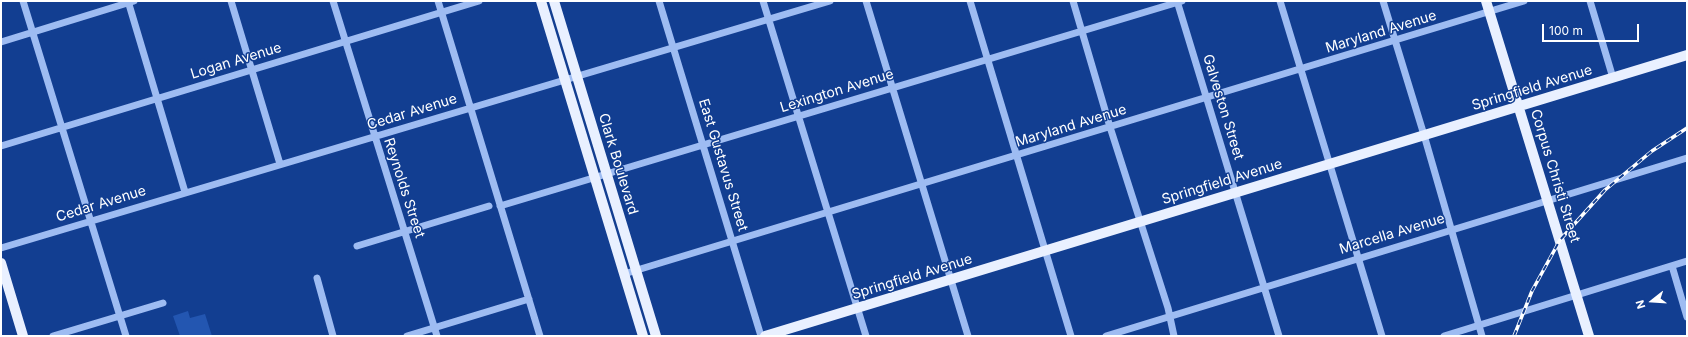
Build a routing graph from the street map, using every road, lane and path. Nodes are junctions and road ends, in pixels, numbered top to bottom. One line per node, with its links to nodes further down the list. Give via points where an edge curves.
1 (23, 1): 25 (street)
2 (231, 1): 33 (street)
3 (333, 1): 28 (street, Reynolds Street)
4 (438, 1): 21 (street)
5 (479, 1): 21 (street, Logan Avenue)
6 (541, 1): 36 (main road, Clark Boulevard)
7 (554, 1): 34 (main road, Clark Boulevard)
8 (659, 1): 29 (street, East Gustavus Street)
9 (763, 1): 23 (street)
10 (830, 1): 23 (street, Cedar Avenue)
11 (866, 1): 37 (street)
12 (970, 1): 31 (street)
13 (1073, 1): 24 (street)
14 (1280, 1): 32 (street)
15 (1383, 1): 26 (street)
16 (1486, 1): 22 (main road, Corpus Christi Street)
17 (1524, 1): 22 (street, Maryland Avenue)
18 (1590, 1): 35 (street)
19 (130, 2): 25 (street); 38 (street)
20 (1178, 2): 24 (street, Lexington Avenue); 39 (street, Galveston Street)
21 (442, 12): 28 (street, Logan Avenue); 41 (street)
22 (1490, 12): 26 (street, Maryland Avenue); 40 (main road, Corpus Christi Street)
23 (769, 19): 29 (street, Cedar Avenue); 42 (street)
24 (1082, 31): 31 (street, Lexington Avenue); 44 (street)
25 (33, 32): 27 (street); 43 (street)
26 (1395, 41): 32 (street, Maryland Avenue); 45 (street)
27 (1, 42)
28 (345, 42): 33 (street, Logan Avenue); 46 (street, Reynolds Street)
29 (674, 47): 34 (street, Cedar Avenue); 47 (street, East Gustavus Street)
30 (1687, 55): 35 (main road, Springfield Avenue)
31 (988, 60): 37 (street, Lexington Avenue); 49 (street)
32 (1301, 69): 39 (street, Maryland Avenue); 52 (street)
33 (252, 70): 38 (street, Logan Avenue); 51 (street)
34 (577, 76): 36 (street, Cedar Avenue); 53 (main road, Clark Boulevard)
35 (1613, 78): 40 (main road, Springfield Avenue)
36 (565, 80): 41 (street, Cedar Avenue); 54 (main road, Clark Boulevard)
37 (892, 88): 42 (street, Lexington Avenue); 55 (street)
38 (157, 98): 43 (street, Logan Avenue); 56 (street)
39 (1206, 98): 44 (street, Maryland Avenue); 57 (street, Galveston Street)
40 (1518, 107): 45 (main road, Springfield Avenue); 58 (main road, Corpus Christi Street)
41 (471, 108): 46 (street, Cedar Avenue); 60 (street)
42 (799, 116): 47 (street, Lexington Avenue); 61 (street)
43 (62, 127): 48 (street, Logan Avenue); 62 (street)
44 (1110, 128): 49 (street, Maryland Avenue); 63 (street)
45 (1424, 135): 52 (main road, Springfield Avenue); 64 (street)
46 (374, 137): 51 (street, Cedar Avenue); 65 (street, Reynolds Street)
47 (704, 144): 53 (street, Lexington Avenue); 66 (street, East Gustavus Street)
48 (1, 146)
49 (1016, 156): 55 (street, Maryland Avenue); 69 (street)
50 (1687, 158): 58 (street, Marcella Avenue)
51 (280, 164): 56 (street, Cedar Avenue)
52 (1330, 164): 57 (main road, Springfield Avenue); 70 (street)
53 (606, 174): 54 (street, Lexington Avenue); 74 (main road, Clark Boulevard)
54 (595, 177): 60 (street, Lexington Avenue); 75 (main road, Clark Boulevard)
55 (922, 184): 61 (street, Maryland Avenue); 77 (street)
56 (185, 192): 62 (street, Cedar Avenue)
57 (1235, 193): 63 (main road, Springfield Avenue); 78 (street, Galveston Street)
58 (1547, 200): 64 (street, Marcella Avenue); 79 (main road, Corpus Christi Street)
59 (489, 206): 65 (street)
60 (500, 206): 80 (street)
61 (828, 212): 66 (street, Maryland Avenue); 82 (street)
62 (91, 221): 68 (street, Cedar Avenue); 83 (street)
63 (1141, 222): 69 (main road, Springfield Avenue); 84 (street)
64 (1452, 230): 70 (street, Marcella Avenue); 86 (street)
65 (404, 231): 67 (street); 87 (street, Reynolds Street)
66 (733, 241): 74 (street, Maryland Avenue); 97 (street, East Gustavus Street)
67 (357, 246)
68 (1, 248)
69 (1045, 251): 77 (main road, Springfield Avenue); 101 (street)
70 (1359, 258): 78 (street, Marcella Avenue); 105 (street)
71 (1687, 261): 73 (street)
72 (1, 263): 88 (main road)
73 (1672, 266): 79 (street); 85 (street)
74 (636, 271): 75 (street, Maryland Avenue); 96 (main road, Clark Boulevard)
75 (624, 274): 95 (main road, Clark Boulevard)
76 (317, 278): 91 (street)
77 (951, 279): 82 (main road, Springfield Avenue); 100 (street)
78 (1265, 287): 84 (street, Marcella Avenue); 104 (street, Galveston Street)
79 (1577, 296): 86 (street); 108 (main road, Corpus Christi Street)
80 (529, 299): 87 (street); 94 (street)
81 (163, 303): 83 (street)
82 (857, 308): 98 (main road, Springfield Avenue); 99 (street)
83 (120, 316): 89 (street); 90 (street)
84 (1169, 317): 102 (street, Marcella Avenue); 103 (street)
85 (1687, 317)
86 (1478, 325): 106 (street); 107 (street)
87 (434, 328): 92 (street); 93 (street, Reynolds Street)
88 (23, 336)
89 (53, 336)
90 (126, 336)
91 (333, 336)
92 (407, 336)
93 (437, 336)
94 (540, 336)
95 (643, 336)
96 (656, 336)
97 (761, 336)
98 (765, 336)
99 (866, 336)
100 (968, 336)
101 (1071, 336)
102 (1106, 336)
103 (1174, 336)
104 (1279, 336)
105 (1382, 336)
106 (1444, 336)
107 (1482, 336)
108 (1590, 336)

